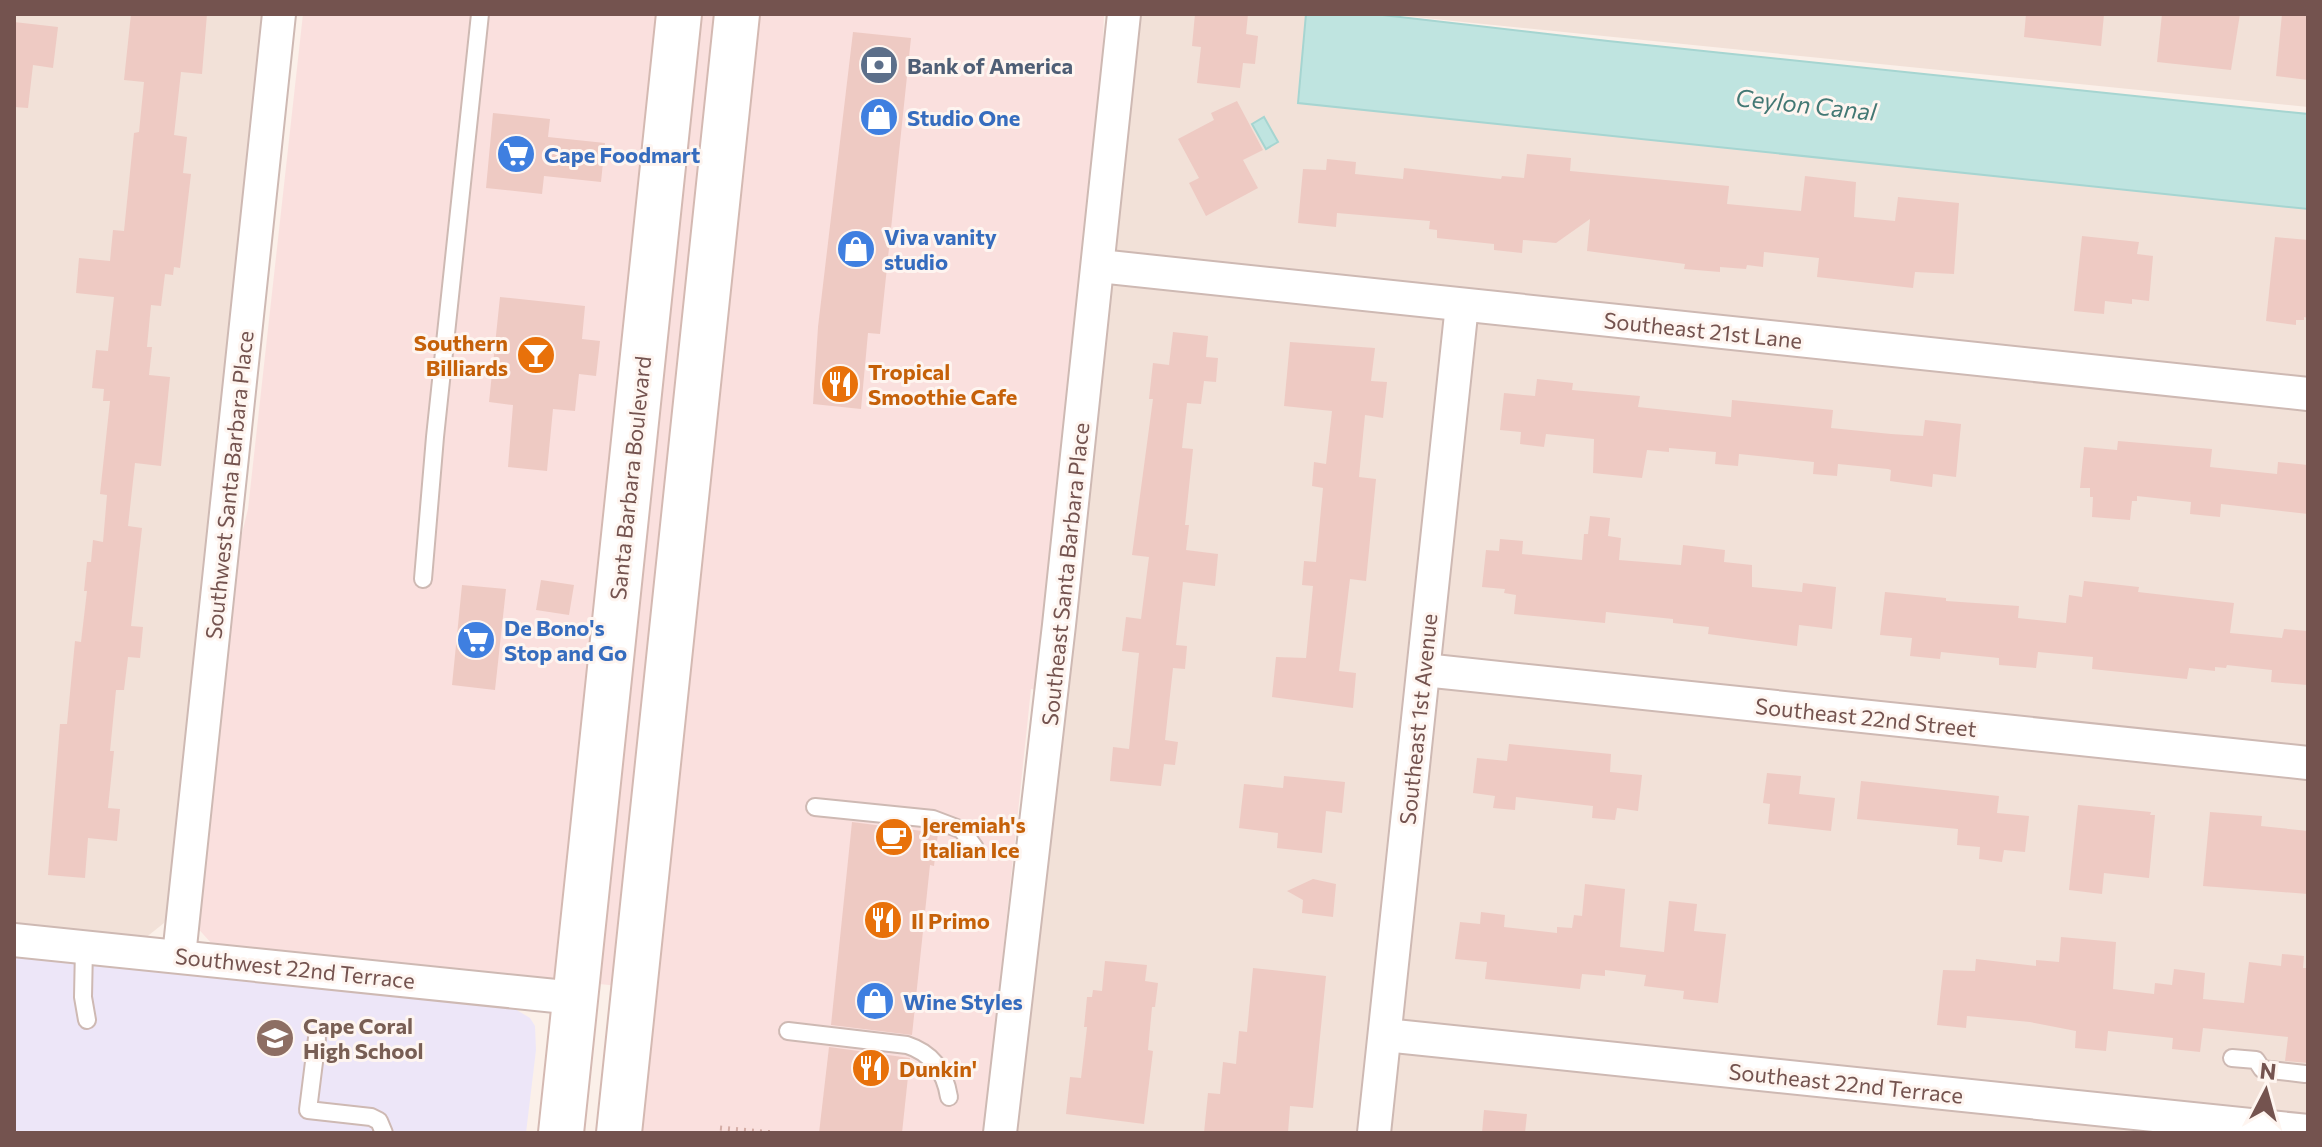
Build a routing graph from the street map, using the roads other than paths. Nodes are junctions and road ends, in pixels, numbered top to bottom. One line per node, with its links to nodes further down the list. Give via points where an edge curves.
1 (279, 14): 16 (street, Southwest Santa Barbara Place)
2 (480, 14): 9 (lane)
3 (679, 14): 17 (main road, Santa Barbara Boulevard)
4 (737, 14): 28 (main road)
5 (1124, 14): 6 (street, Southeast Santa Barbara Place)
6 (1099, 266): 7 (street, Southeast 21st Lane); 29 (street, Southeast Santa Barbara Place)
7 (1462, 305): 8 (street, Southeast 21st Lane); 10 (street, Southeast 1st Avenue)
8 (2308, 394)
9 (423, 579)
10 (1424, 670): 11 (street, Southeast 22nd Street); 20 (street, Southeast 1st Avenue)
11 (2308, 763)
12 (815, 807): 13 (lane, via 933,819 962,830)
13 (975, 848)
14 (14, 940): 15 (street, Southwest 22nd Terrace)
15 (84, 947): 16 (street, Southwest 22nd Terrace); 18 (lane)
16 (179, 956): 17 (street, Southwest 22nd Terrace)
17 (575, 998): 27 (main road, Santa Barbara Boulevard)
18 (87, 1020)
19 (788, 1031): 24 (lane, via 918,1049 942,1072)
20 (1385, 1035): 25 (street, Southeast 22nd Terrace); 30 (street, Southeast 1st Avenue)
21 (317, 1038): 26 (lane, via 308,1110 371,1117)
22 (2232, 1058): 23 (lane, via 2256,1060 2262,1069)
23 (2305, 1074)
24 (949, 1097)
25 (2308, 1131)
26 (384, 1133)
27 (561, 1133)
28 (619, 1133)
29 (1000, 1133)
30 (1374, 1133)

